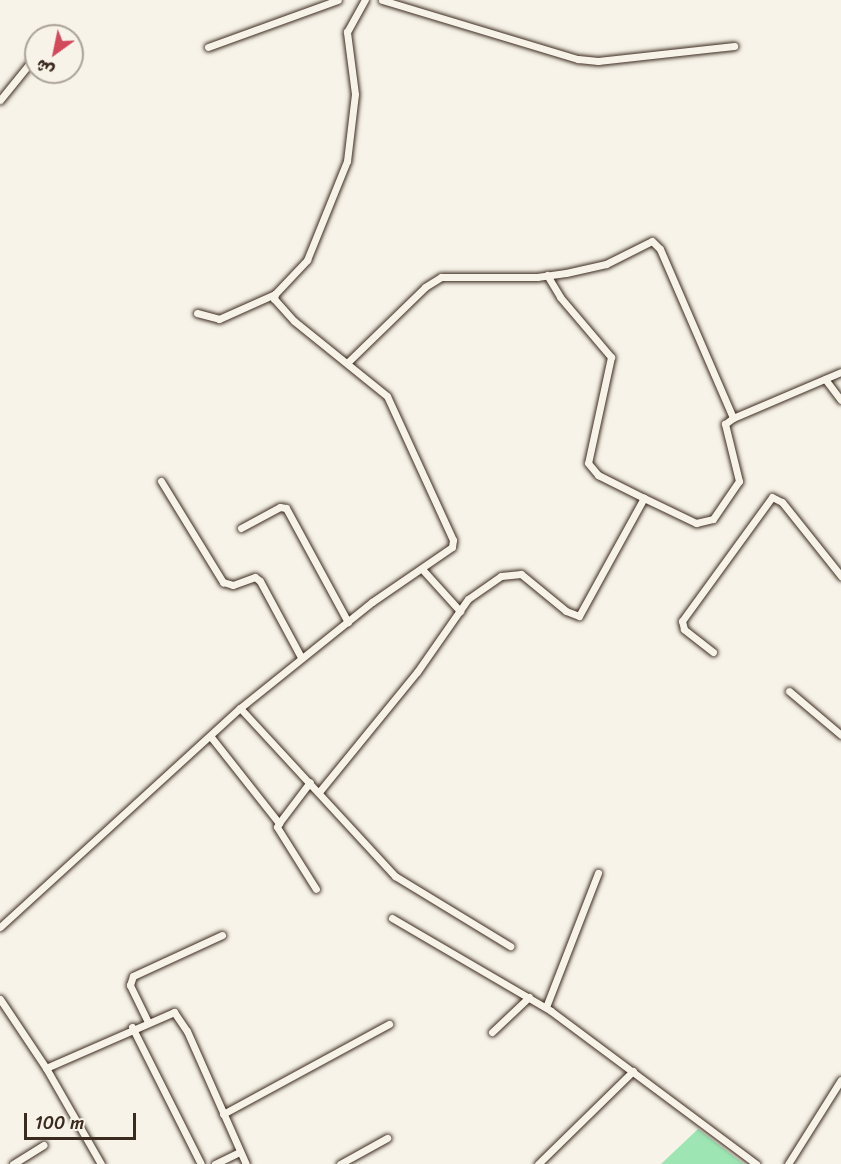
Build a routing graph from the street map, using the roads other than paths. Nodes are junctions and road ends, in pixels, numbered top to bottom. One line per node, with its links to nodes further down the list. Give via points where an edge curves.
1 (338, 0): 5 (street)
2 (365, 0): 9 (street, via 347,32 355,94 347,161 307,260)
3 (382, 0): 4 (street, via 578,59 598,61)
4 (734, 46)
5 (208, 47)
6 (24, 70): 7 (street)
7 (0, 100)
8 (547, 275): 11 (street, via 441,277 411,299); 15 (street, via 606,264 645,242 656,243); 17 (street, via 560,297 611,357 588,464 598,475)
9 (275, 294): 10 (street, via 219,319); 11 (street, via 278,304 294,321)
10 (198, 314)
11 (348, 362): 19 (street, via 387,396 453,540 448,553)
12 (841, 372): 13 (street)
13 (825, 379): 14 (street); 15 (street)
14 (841, 400)
15 (733, 418): 17 (street, via 725,424 739,481 713,519 696,523)
16 (161, 481): 24 (street, via 223,582 233,585 255,577 260,581)
17 (644, 498): 21 (street, via 579,616 512,572 468,599)
18 (241, 528): 22 (street, via 280,507 286,508)
19 (422, 569): 21 (street); 22 (street)
20 (841, 576): 23 (street, via 782,502 772,497 682,621 684,629)
21 (460, 611): 30 (street, via 417,672)
22 (348, 622): 24 (street)
23 (713, 652)
24 (301, 657): 26 (street)
25 (789, 691): 27 (street)
26 (240, 708): 28 (street); 29 (street)
27 (841, 735)
28 (211, 737): 31 (street); 35 (street)
29 (310, 782): 30 (street); 31 (street)
30 (319, 792): 37 (street, via 395,876)
31 (279, 823): 33 (street, via 277,827)
32 (598, 873): 40 (street)
33 (316, 889)
34 (392, 918): 38 (street)
35 (0, 927)
36 (222, 935): 41 (street, via 133,976 129,985)
37 (510, 946)
38 (529, 997): 40 (street); 44 (street)
39 (0, 999): 45 (street)
40 (546, 1007): 46 (street)
41 (147, 1020): 43 (street); 48 (street, via 168,1011 179,1015)
42 (389, 1024): 48 (street)
43 (132, 1028): 45 (street); 54 (street)
44 (492, 1032)
45 (46, 1068): 53 (street)
46 (633, 1071): 58 (street); 59 (street)
47 (841, 1080): 60 (street)
48 (223, 1114): 51 (street)
49 (387, 1138): 57 (street)
50 (43, 1145): 52 (street)
51 (240, 1152): 55 (street); 56 (street)
52 (13, 1164)
53 (101, 1164)
54 (201, 1164)
55 (215, 1164)
56 (246, 1164)
57 (340, 1164)
58 (538, 1164)
59 (756, 1164)
60 (788, 1164)

